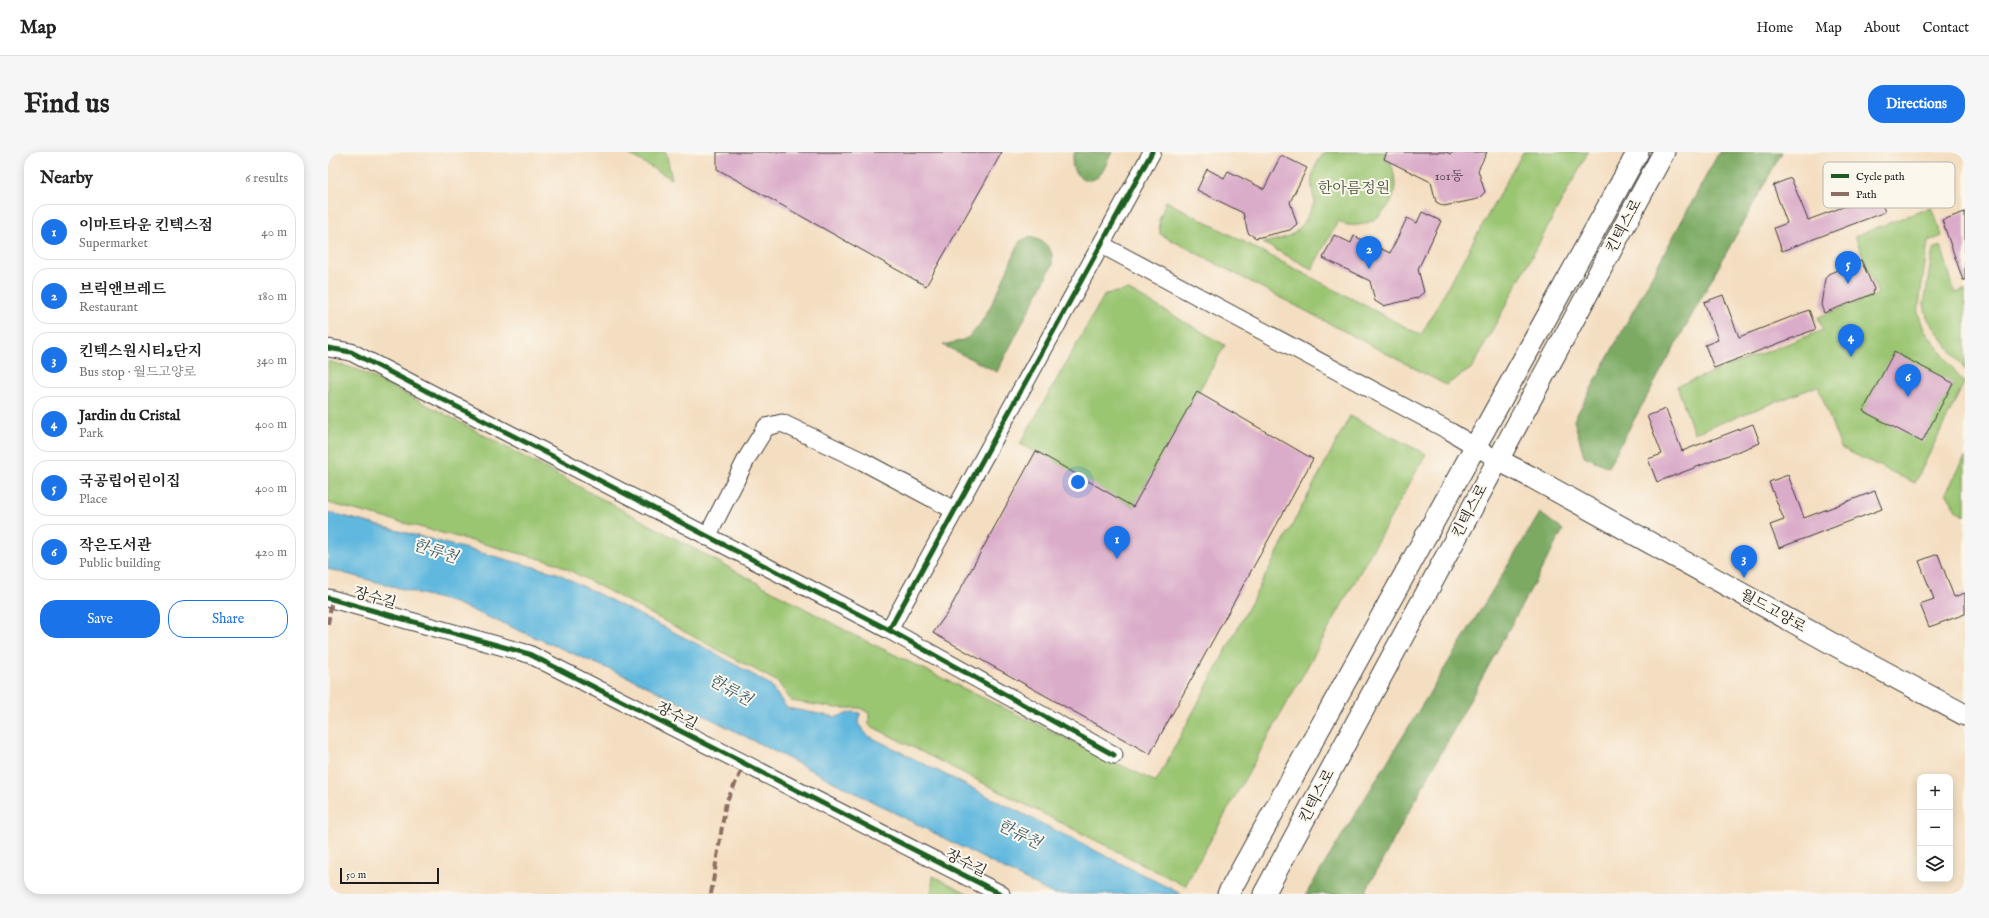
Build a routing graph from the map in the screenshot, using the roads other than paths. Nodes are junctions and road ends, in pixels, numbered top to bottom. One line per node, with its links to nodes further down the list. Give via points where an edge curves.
1 (1152, 152): 4 (street)
2 (1638, 152): 6 (main road, 킨텍스로)
3 (1664, 152): 7 (main road, 킨텍스로)
4 (1102, 245): 6 (street); 8 (street)
5 (328, 348): 9 (street, via 351,352)
6 (1475, 446): 7 (street); 15 (main road, 킨텍스로)
7 (1498, 460): 12 (main road, 월드고양로); 16 (main road, 킨텍스로)
8 (954, 510): 9 (street, via 862,461 782,423 766,427 747,458); 11 (street)
9 (707, 537): 11 (street)
10 (328, 598): 14 (street, 장수길, via 529,654)
11 (889, 630): 13 (street)
12 (1965, 715)
13 (1114, 755)
14 (1001, 894)
15 (1228, 894)
16 (1264, 894)

